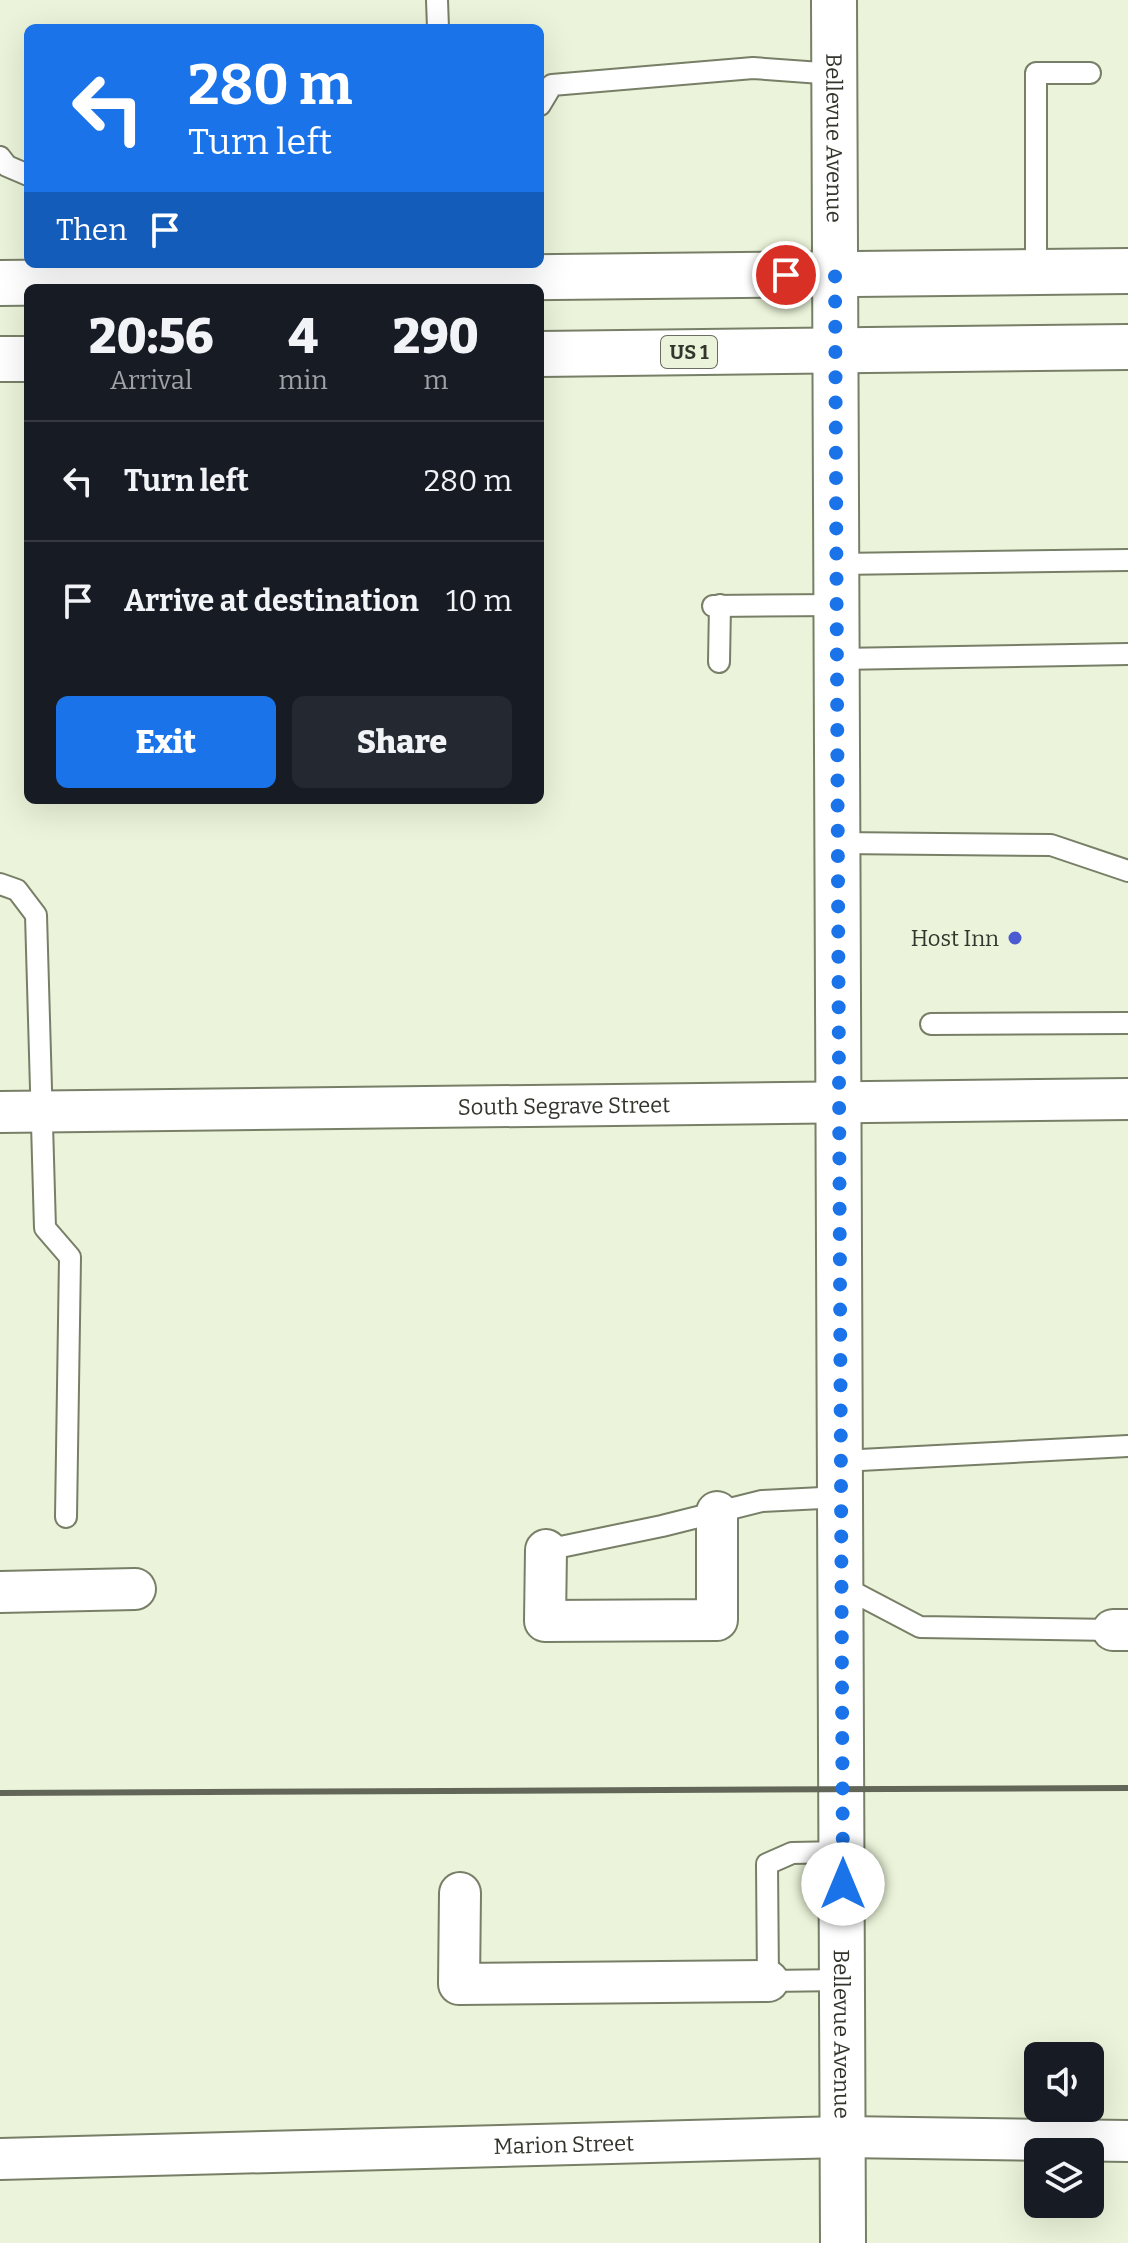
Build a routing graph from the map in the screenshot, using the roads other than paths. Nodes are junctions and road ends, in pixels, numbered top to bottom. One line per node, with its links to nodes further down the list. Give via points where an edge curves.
1 (437, 0): 3 (lane)
2 (834, 0): 5 (street, Bellevue Avenue)
3 (438, 24)
4 (1090, 73): 12 (lane, via 1036,73)
5 (835, 74): 6 (lane, via 753,68 552,85); 14 (street, Bellevue Avenue)
6 (544, 98)
7 (0, 157): 8 (lane)
8 (24, 173)
9 (452, 271): 10 (street); 13 (street)
10 (538, 271): 14 (street)
11 (1128, 271): 12 (street)
12 (1036, 272): 14 (street)
13 (58, 273): 15 (street)
14 (835, 275): 17 (street, Bellevue Avenue)
15 (0, 283)
16 (1128, 347): 17 (street, US 1)
17 (838, 351): 18 (street, US 1); 22 (street, Bellevue Avenue)
18 (544, 354)
19 (0, 359): 20 (street)
20 (24, 359)
21 (1128, 560): 22 (lane)
22 (838, 585): 24 (street, Bellevue Avenue); 25 (lane, via 717,605)
23 (1128, 654): 24 (lane)
24 (838, 659): 26 (street, Bellevue Avenue)
25 (719, 662)
26 (838, 843): 27 (lane, via 1051,845); 32 (street, Bellevue Avenue)
27 (1128, 871)
28 (0, 884): 33 (lane, via 17,890 36,915)
29 (1128, 1023): 30 (lane)
30 (931, 1024)
31 (1128, 1099): 32 (street, South Segrave Street)
32 (838, 1102): 33 (street, South Segrave Street); 36 (street, Bellevue Avenue)
33 (44, 1111): 34 (street, South Segrave Street); 38 (lane, via 45,1228 70,1257)
34 (0, 1112)
35 (1128, 1446): 36 (lane)
36 (841, 1479): 37 (lane); 40 (street, Bellevue Avenue)
37 (717, 1512): 39 (lane); 39 (street, via 717,1620 545,1621)
38 (66, 1517)
39 (546, 1550)
40 (842, 1586): 43 (lane, via 920,1627); 44 (street, Bellevue Avenue)
41 (135, 1589): 42 (street)
42 (0, 1592)
43 (1120, 1630)
44 (843, 1852): 46 (street, Bellevue Avenue); 47 (lane, via 792,1853 767,1864)
45 (460, 1893): 47 (street, via 459,1984)
46 (843, 1980): 47 (lane); 48 (street, Bellevue Avenue)
47 (768, 1981)
48 (843, 2137): 49 (street, Marion Street); 50 (street, Marion Street); 51 (street, Bellevue Avenue)
49 (1128, 2141)
50 (0, 2159)
51 (843, 2243)

